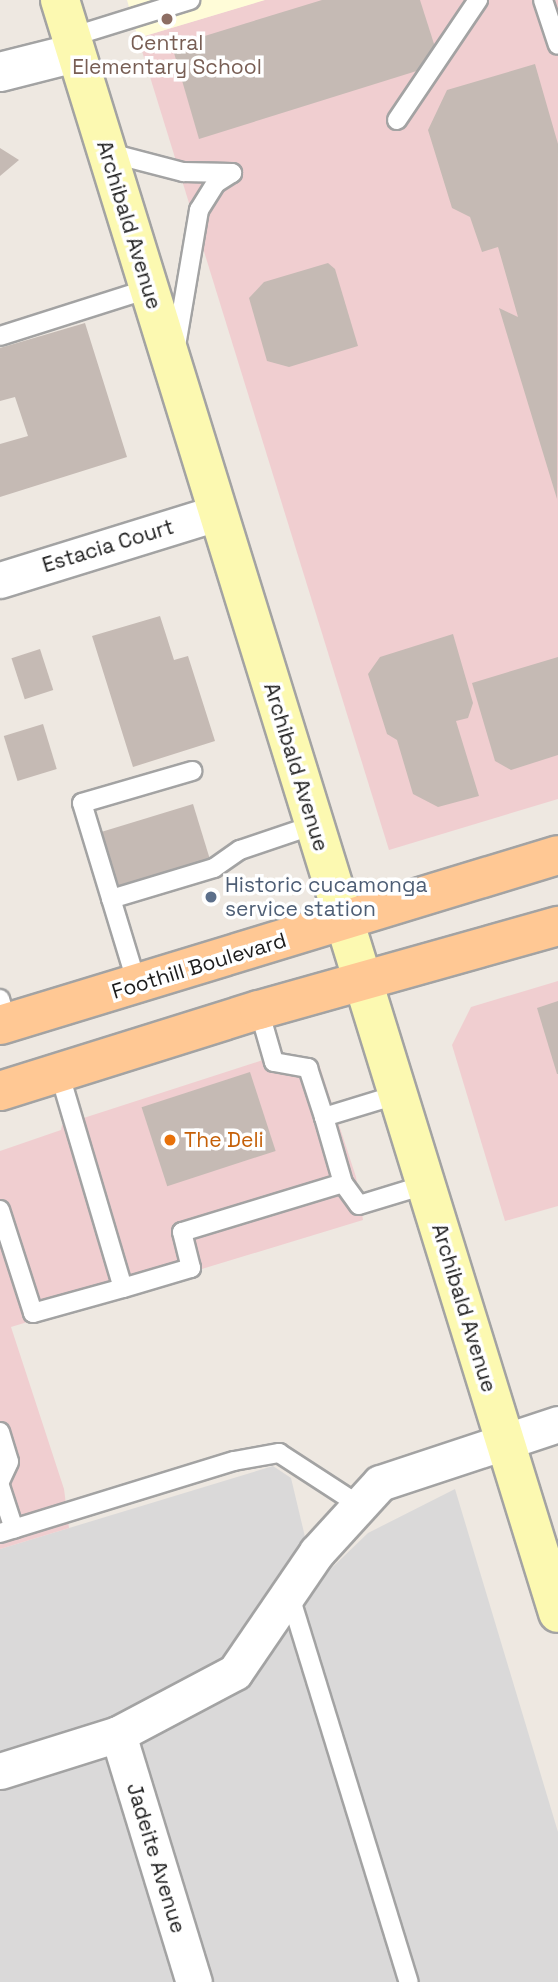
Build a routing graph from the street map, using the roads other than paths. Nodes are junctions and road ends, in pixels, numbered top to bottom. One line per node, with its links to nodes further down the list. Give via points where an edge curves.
1 (60, 0): 5 (main road, Archibald Avenue)
2 (187, 0): 5 (lane)
3 (478, 0): 8 (lane)
4 (543, 0): 6 (lane)
5 (73, 45): 7 (street); 9 (main road, Archibald Avenue)
6 (558, 45)
7 (0, 72)
8 (397, 120)
9 (106, 152): 10 (main road, Archibald Avenue); 12 (lane, via 183,172 232,173 216,183 199,210)
10 (149, 289): 11 (lane); 12 (main road, Archibald Avenue)
11 (0, 335)
12 (172, 367): 13 (main road, Archibald Avenue)
13 (216, 513): 14 (street, Estacia Court); 16 (main road, Archibald Avenue)
14 (0, 580)
15 (192, 771): 18 (lane, via 82,803)
16 (314, 825): 18 (lane, via 240,850 214,868); 19 (main road, Archibald Avenue)
17 (558, 856): 19 (main road, Foothill Boulevard)
18 (111, 899): 21 (lane)
19 (343, 923): 21 (main road, Foothill Boulevard); 22 (main road, Archibald Avenue)
20 (558, 926): 22 (main road)
21 (137, 984): 24 (main road, Foothill Boulevard)
22 (361, 984): 23 (main road); 27 (main road, Archibald Avenue)
23 (259, 1010): 25 (main road); 28 (lane, via 274,1062 308,1068)
24 (3, 1016)
25 (59, 1072): 26 (main road); 32 (lane)
26 (0, 1091)
27 (396, 1095): 28 (lane); 30 (main road, Archibald Avenue)
28 (324, 1117): 29 (lane)
29 (343, 1183): 30 (lane, via 359,1205); 32 (lane, via 182,1232 191,1268)
30 (425, 1185): 35 (main road, Archibald Avenue)
31 (0, 1210): 32 (lane, via 33,1312)
32 (123, 1288)
33 (558, 1424): 35 (street)
34 (0, 1432): 36 (lane, via 9,1462)
35 (505, 1441): 37 (street, via 380,1483); 40 (main road, Archibald Avenue)
36 (0, 1484): 38 (lane)
37 (359, 1505): 38 (lane, via 279,1453 234,1461); 39 (street, via 317,1552)
38 (7, 1531)
39 (289, 1593): 41 (street, via 235,1672); 44 (lane)
40 (558, 1614)
41 (118, 1734): 42 (street); 43 (street, Jadeite Avenue)
42 (0, 1771)
43 (194, 1982)
44 (409, 1982)

